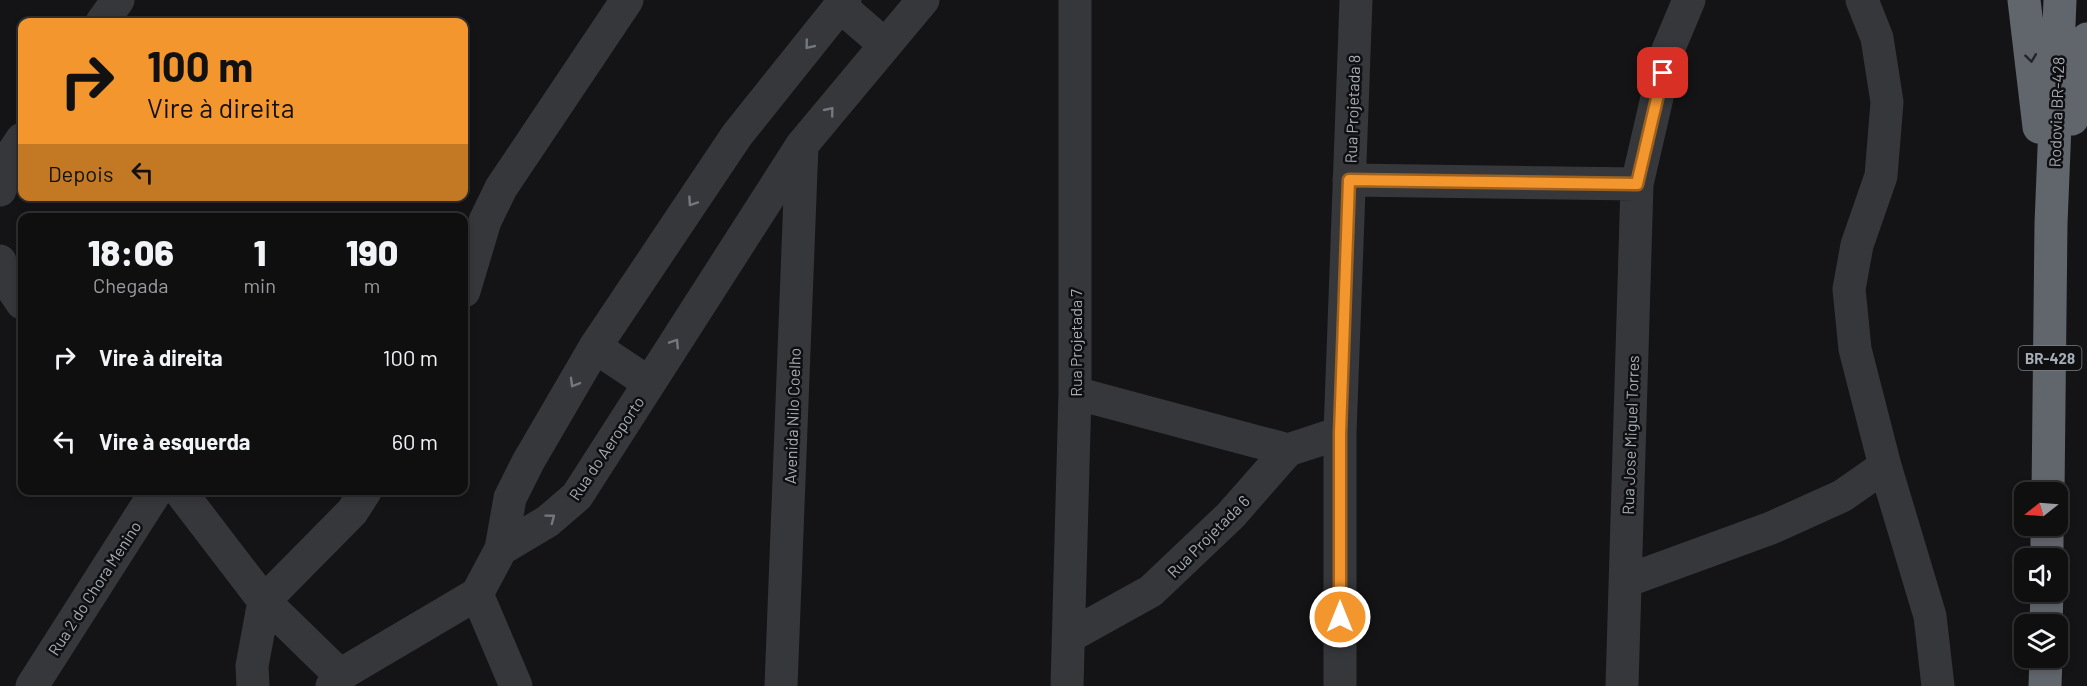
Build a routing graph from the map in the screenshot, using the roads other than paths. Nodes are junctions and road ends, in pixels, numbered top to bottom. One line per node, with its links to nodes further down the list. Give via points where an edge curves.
1 (118, 0): 11 (street)
2 (627, 0): 21 (street, via 501,188 485,220)
3 (923, 0): 13 (street, Rua do Aeroporto)
4 (1075, 0): 25 (street, Rua Projetada 7)
5 (1356, 0): 16 (street, Rua Projetada 8)
6 (1689, 0): 17 (street, Rua Jose Miguel Torres, via 1668,51)
7 (1863, 0): 28 (street, via 1877,38 1887,102 1881,176 1857,245 1849,289 1855,349)
8 (2024, 0): 19 (highway, one-way to 19)
9 (2060, 0): 19 (highway, Rodovia BR-428 / BR-428)
10 (843, 3): 13 (street); 23 (street, one-way to 23, via 737,135)
11 (105, 18)
12 (2087, 39): 19 (highway)
13 (884, 44): 15 (street, Rua do Aeroporto, one-way to 13)
14 (18, 145): 18 (street, via 9,158)
15 (802, 145): 24 (street, Rua do Aeroporto, one-way to 15); 43 (street, Avenida Nilo Coelho)
16 (1349, 180): 17 (street); 26 (street, Rua Projetada 8)
17 (1637, 184): 34 (street, Rua Jose Miguel Torres)
18 (0, 190)
19 (2051, 224): 29 (highway, BR-428)
20 (0, 261): 22 (street, via 3,274)
21 (468, 277)
22 (18, 297)
23 (595, 347): 24 (street); 33 (street, one-way to 33, via 510,498)
24 (649, 383): 33 (street, Rua do Aeroporto, one-way to 24, via 548,521 577,496)
25 (1075, 393): 27 (street); 37 (street, Rua Projetada 7)
26 (1340, 433): 27 (street); 45 (street, Rua Projetada 8)
27 (1288, 450): 37 (street, Rua Projetada 6, via 1231,516 1151,591)
28 (1885, 466): 34 (street, via 1842,496 1771,528); 47 (street, via 1930,616)
29 (2048, 482)
30 (154, 495): 41 (street, Rua 2 do Chora Menino)
31 (183, 495): 36 (street)
32 (363, 495): 36 (street, via 352,512)
33 (501, 549): 35 (street)
34 (1626, 581): 46 (street, Rua Jose Miguel Torres)
35 (477, 594): 39 (street); 40 (street)
36 (264, 600): 39 (street); 42 (street, via 252,666)
37 (1070, 636): 44 (street, Rua Projetada 7)
38 (2046, 668): 48 (highway)
39 (336, 680)
40 (525, 685)
41 (32, 686)
42 (253, 686)
43 (781, 686)
44 (1067, 686)
45 (1340, 686)
46 (1622, 686)
47 (1938, 686)
48 (2045, 686)

